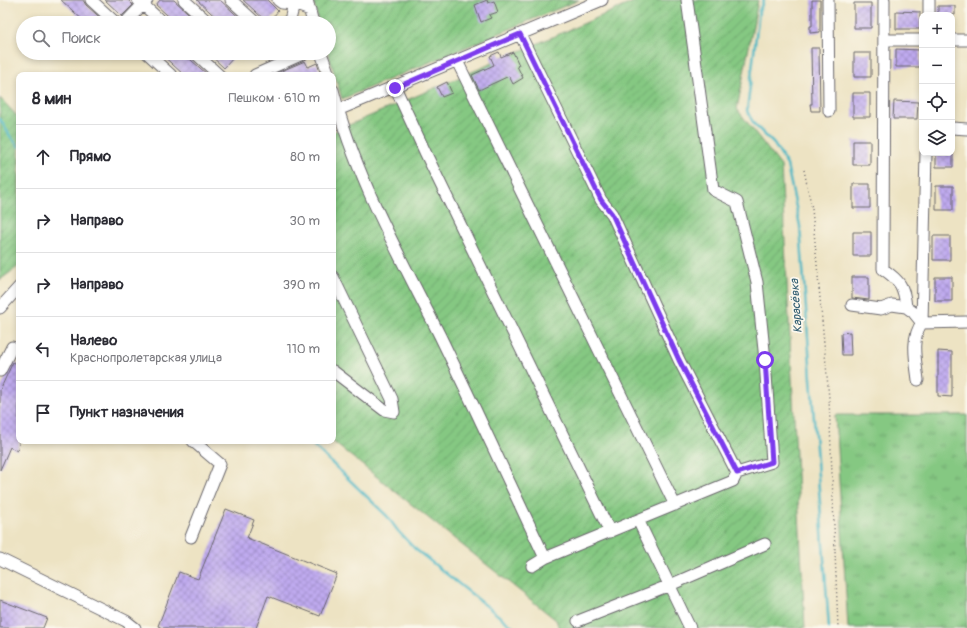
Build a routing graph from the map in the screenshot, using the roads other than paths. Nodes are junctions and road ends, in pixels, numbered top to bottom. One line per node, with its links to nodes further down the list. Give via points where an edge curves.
1 (92, 0): 14 (street)
2 (184, 0): 17 (street)
3 (231, 0): 18 (street)
4 (278, 0): 11 (street)
5 (602, 0): 21 (street)
6 (687, 0): 53 (street, via 713,190 737,202 757,282 772,462)
7 (828, 0): 37 (street)
8 (884, 0): 22 (street)
9 (929, 0): 13 (street)
10 (142, 1): 15 (street); 16 (street)
11 (294, 4): 12 (street); 19 (street)
12 (308, 5): 20 (street)
13 (929, 12)
14 (109, 16)
15 (130, 16)
16 (156, 16)
17 (201, 16)
18 (248, 16)
19 (291, 16)
20 (311, 16)
21 (520, 34): 30 (street); 53 (street, via 601,200 612,214 679,360)
22 (884, 40): 23 (street); 44 (street, via 883,269 897,279 905,293)
23 (919, 40)
24 (955, 40): 25 (street)
25 (967, 40)
26 (154, 60): 31 (street)
27 (203, 60): 32 (street)
28 (290, 60): 33 (street)
29 (324, 60): 34 (street)
30 (458, 61): 35 (street); 54 (street)
31 (167, 72)
32 (216, 72)
33 (262, 72)
34 (328, 72)
35 (395, 88): 36 (street); 56 (street)
36 (336, 111): 59 (street, via 390,238 454,365)
37 (829, 111)
38 (955, 128): 39 (street)
39 (967, 129)
40 (926, 156): 46 (street)
41 (336, 283): 50 (street, via 392,399 394,412 384,410)
42 (14, 299): 45 (street)
43 (852, 305): 44 (street, via 882,309 892,305)
44 (906, 307): 46 (street)
45 (0, 308)
46 (922, 322): 47 (street); 51 (street, via 916,329)
47 (967, 322)
48 (12, 347): 49 (street)
49 (0, 371)
50 (336, 373)
51 (918, 380)
52 (197, 444): 57 (street, via 220,464)
53 (737, 473): 54 (street, via 733,481)
54 (675, 505): 55 (street)
55 (638, 520): 56 (street); 62 (street)
56 (610, 532): 59 (street)
57 (191, 538)
58 (764, 544): 62 (street)
59 (545, 558): 61 (street)
60 (0, 559): 64 (street, via 126,621)
61 (532, 566)
62 (670, 585): 63 (street); 65 (street)
63 (578, 621)
64 (135, 628)
65 (690, 628)

